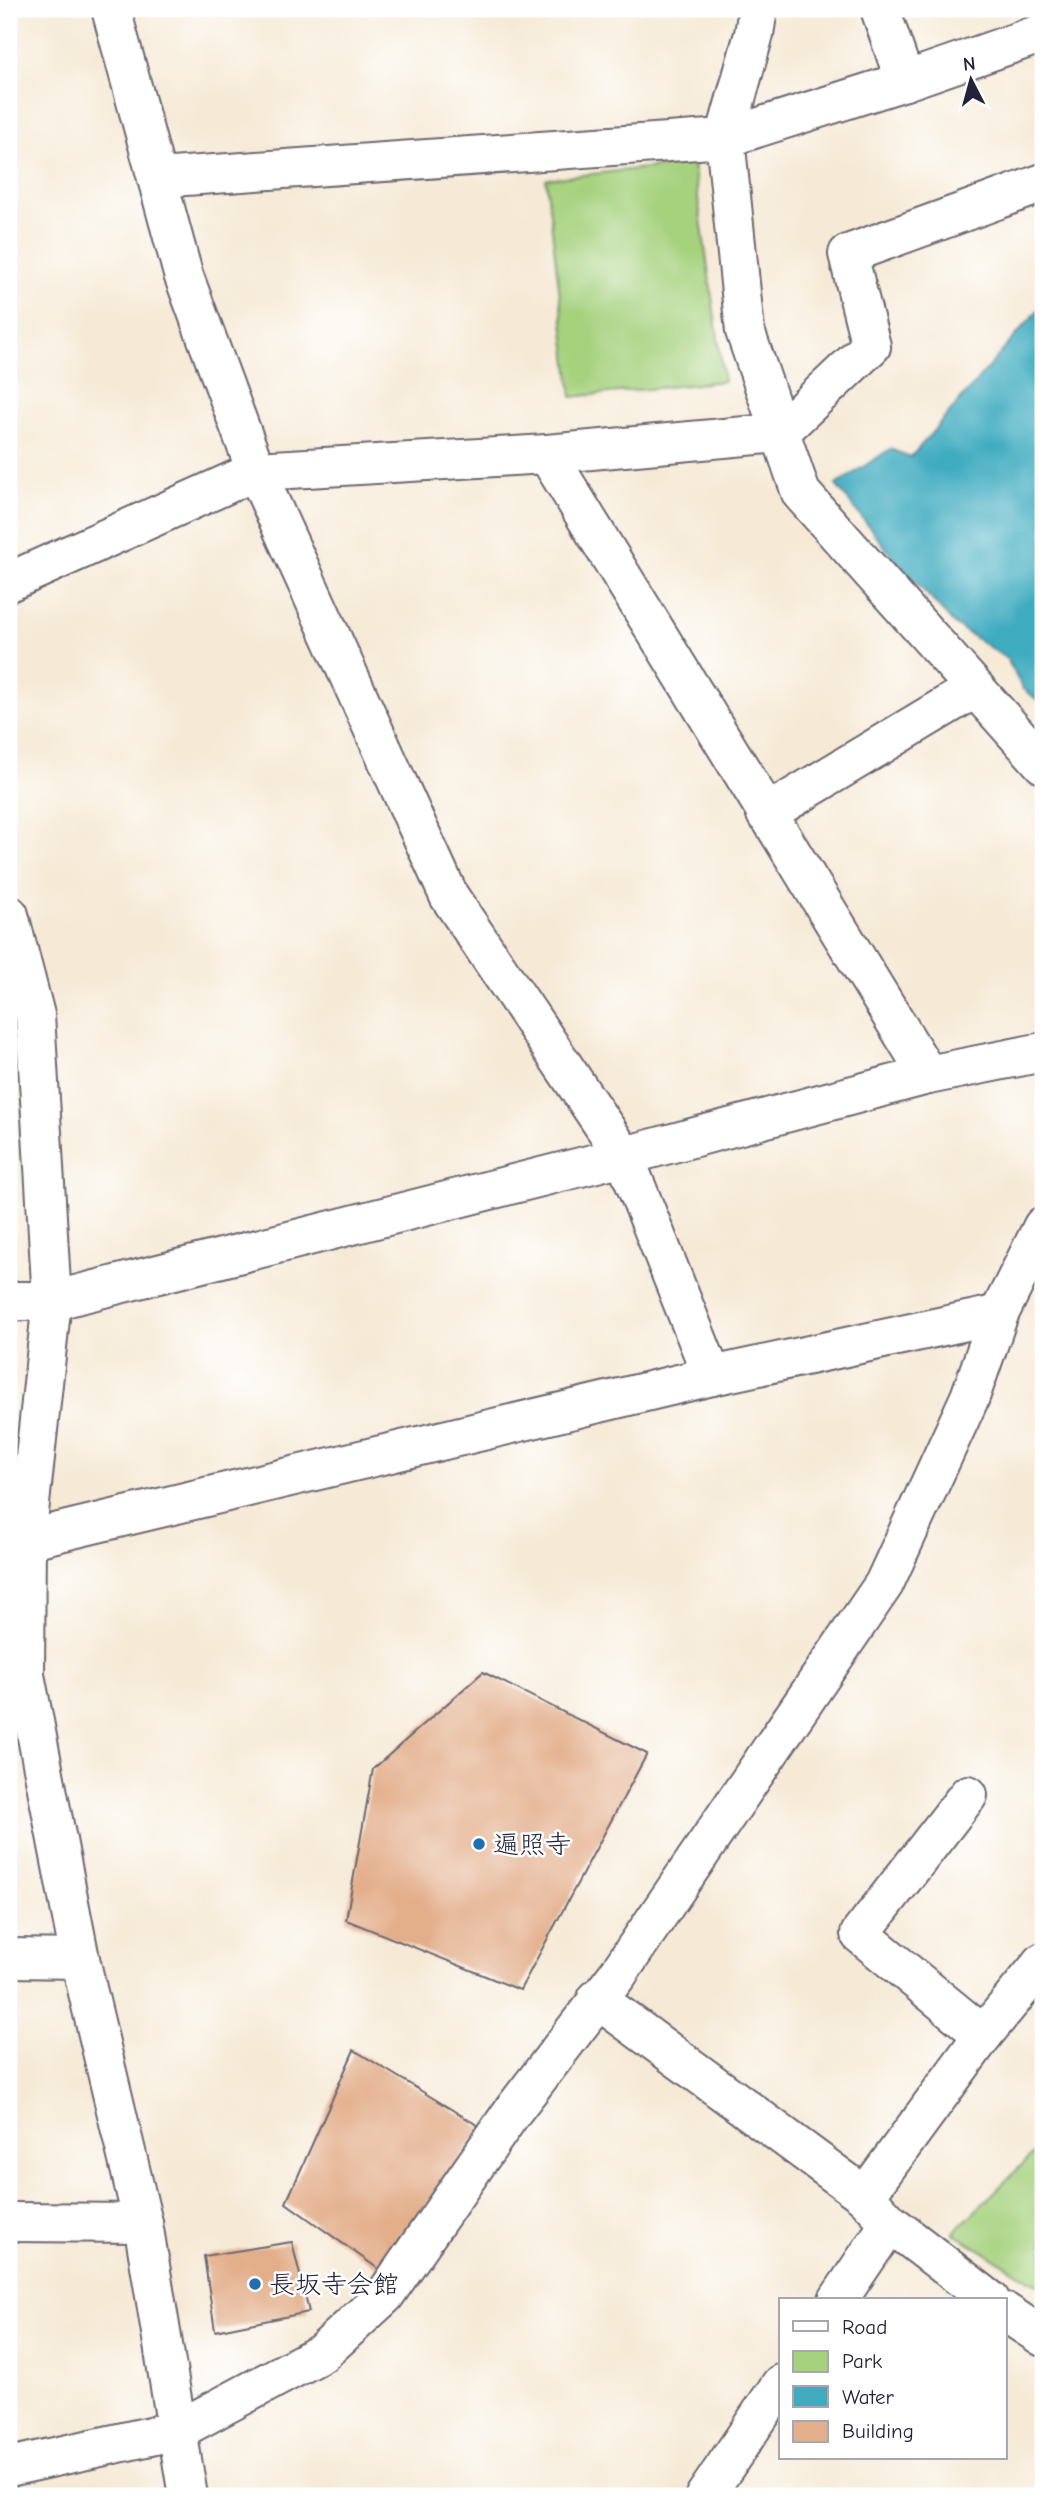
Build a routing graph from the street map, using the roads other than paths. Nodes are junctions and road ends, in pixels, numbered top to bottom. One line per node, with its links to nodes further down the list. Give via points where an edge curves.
1 (111, 9): 7 (street)
2 (758, 9): 6 (street)
3 (880, 9): 5 (street)
4 (1043, 33): 5 (street)
5 (905, 81): 6 (street)
6 (724, 138): 7 (street); 9 (street, via 745,331)
7 (157, 178): 11 (street, via 183,274)
8 (1043, 183): 9 (street, via 848,254 871,346)
9 (779, 433): 10 (street); 13 (street, via 801,493)
10 (547, 454): 11 (street); 15 (street)
11 (256, 471): 12 (street); 20 (street, via 449,896)
12 (9, 582)
13 (974, 688): 14 (street); 15 (street)
14 (1043, 764)
15 (766, 814): 19 (street)
16 (9, 915): 17 (street)
17 (19, 991): 23 (street, via 35,1015)
18 (1043, 1052): 19 (street)
19 (928, 1075): 20 (street)
20 (624, 1156): 23 (street); 25 (street)
21 (1043, 1226): 24 (street)
22 (9, 1301): 23 (street)
23 (52, 1301): 26 (street)
24 (999, 1314): 25 (street); 31 (street, via 970,1396 884,1584)
25 (712, 1376): 26 (street)
26 (17, 1539): 29 (street, via 25,1675)
27 (968, 1795): 32 (street, via 860,1934)
28 (9, 1958): 29 (street)
29 (80, 1959): 35 (street)
30 (1043, 1962): 32 (street)
31 (597, 1999): 33 (street); 42 (street, via 385,2295 322,2353)
32 (983, 2035): 33 (street)
33 (865, 2196): 36 (street)
34 (9, 2222): 35 (street)
35 (143, 2223): 42 (street)
36 (890, 2223): 37 (street); 38 (street)
37 (839, 2298)
38 (987, 2298)
39 (1006, 2313): 40 (street)
40 (1043, 2337)
41 (779, 2387): 45 (street)
42 (178, 2430): 43 (street); 44 (street)
43 (9, 2468)
44 (188, 2496)
45 (705, 2496)

